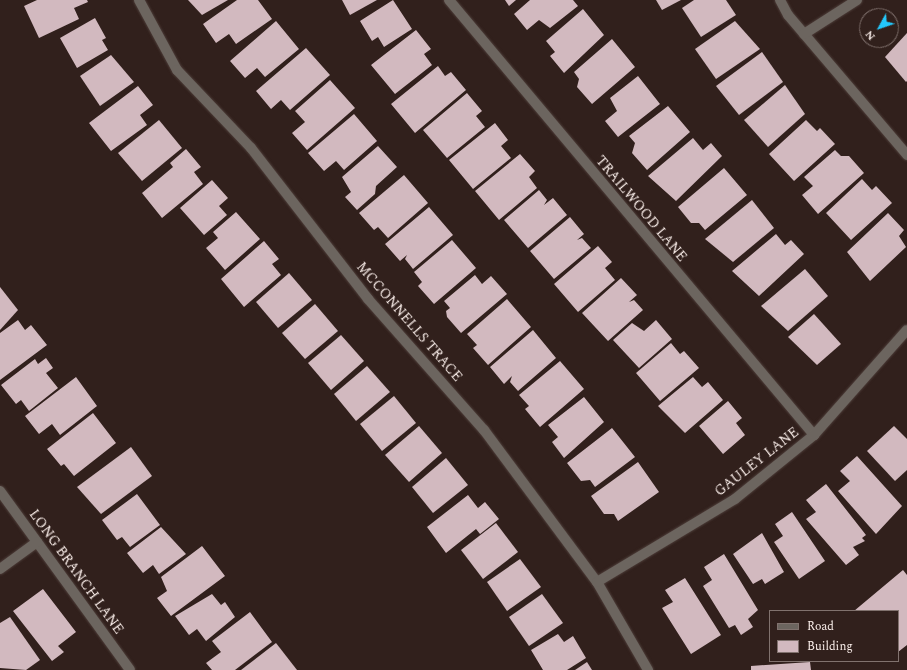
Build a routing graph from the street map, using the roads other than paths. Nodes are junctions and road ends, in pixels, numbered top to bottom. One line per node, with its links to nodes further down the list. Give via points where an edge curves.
1 (139, 0): 12 (street, MCCONNELLS TRACE, via 177,70 251,148 368,300 484,430)
2 (449, 0): 8 (street, TRAILWOOD LANE)
3 (780, 0): 5 (street)
4 (857, 0): 5 (street)
5 (804, 34): 6 (street)
6 (907, 156)
7 (907, 330): 8 (street, GAULEY LANE)
8 (814, 435): 12 (street, GAULEY LANE, via 735,499)
9 (0, 491): 10 (street, LONG BRANCH LANE)
10 (37, 542): 11 (street); 13 (street, LONG BRANCH LANE)
11 (0, 569)
12 (597, 582): 14 (street, MCCONNELLS TRACE)
13 (130, 670)
14 (648, 670)

